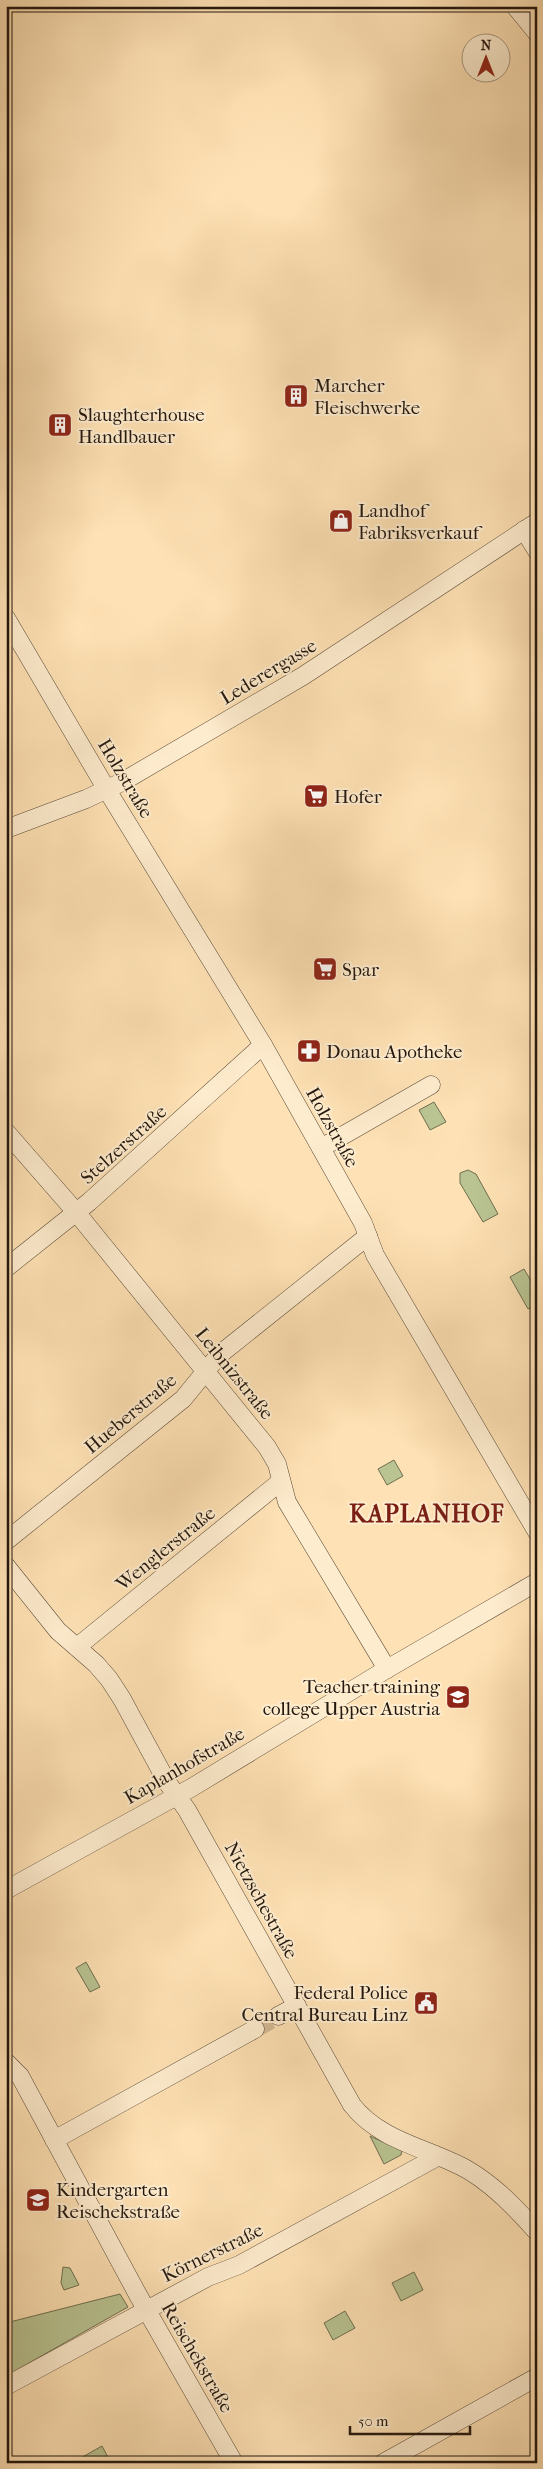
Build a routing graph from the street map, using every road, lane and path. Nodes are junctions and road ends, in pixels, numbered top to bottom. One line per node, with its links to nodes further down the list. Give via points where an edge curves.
1 (515, 6): 2 (street)
2 (537, 33)
3 (530, 526): 4 (street); 6 (street, Lederergasse, via 303,676)
4 (537, 551)
5 (6, 618): 6 (street, Holzstraße)
6 (107, 790): 7 (street, Lederergasse); 8 (street, Holzstraße)
7 (6, 829)
8 (263, 1045): 11 (street, Holzstraße); 12 (street, Stelzerstraße)
9 (431, 1085): 11 (street)
10 (6, 1132): 12 (street, Leibnizstraße)
11 (321, 1148): 13 (street, Holzstraße)
12 (76, 1212): 14 (street, Stelzerstraße); 15 (street, Leibnizstraße)
13 (368, 1236): 15 (street, Hueberstraße, via 219,1355); 17 (street, Holzstraße, via 375,1255)
14 (6, 1268)
15 (205, 1371): 16 (street, Leibnizstraße, via 273,1456); 18 (street, Hueberstraße, via 183,1399)
16 (280, 1482): 21 (street, Wenglerstraße); 22 (street, Leibnizstraße, via 298,1522)
17 (537, 1532)
18 (6, 1541)
19 (6, 1566): 21 (street, Nietzschestraße, via 58,1631)
20 (537, 1582): 22 (street, Kaplanhofstraße)
21 (76, 1647): 23 (street, Nietzschestraße, via 96,1664 122,1699)
22 (386, 1669): 23 (street, Kaplanhofstraße)
23 (177, 1795): 24 (street, Kaplanhofstraße); 25 (street, Nietzschestraße)
24 (6, 1890)
25 (297, 2006): 26 (street); 30 (street, Nietzschestraße, via 360,2116 380,2131)
26 (278, 2016)
27 (255, 2029): 29 (street)
28 (6, 2062): 29 (street, Reischekstraße, via 20,2076)
29 (54, 2140): 32 (street, Reischekstraße)
30 (437, 2157): 31 (street, Nietzschestraße, via 468,2170 487,2184 520,2212); 32 (street, Körnerstraße, via 239,2265 208,2276)
31 (537, 2232)
32 (146, 2309): 34 (street, Körnerstraße); 35 (street, Reischekstraße)
33 (537, 2377): 36 (street)
34 (6, 2386)
35 (234, 2463)
36 (383, 2463)

